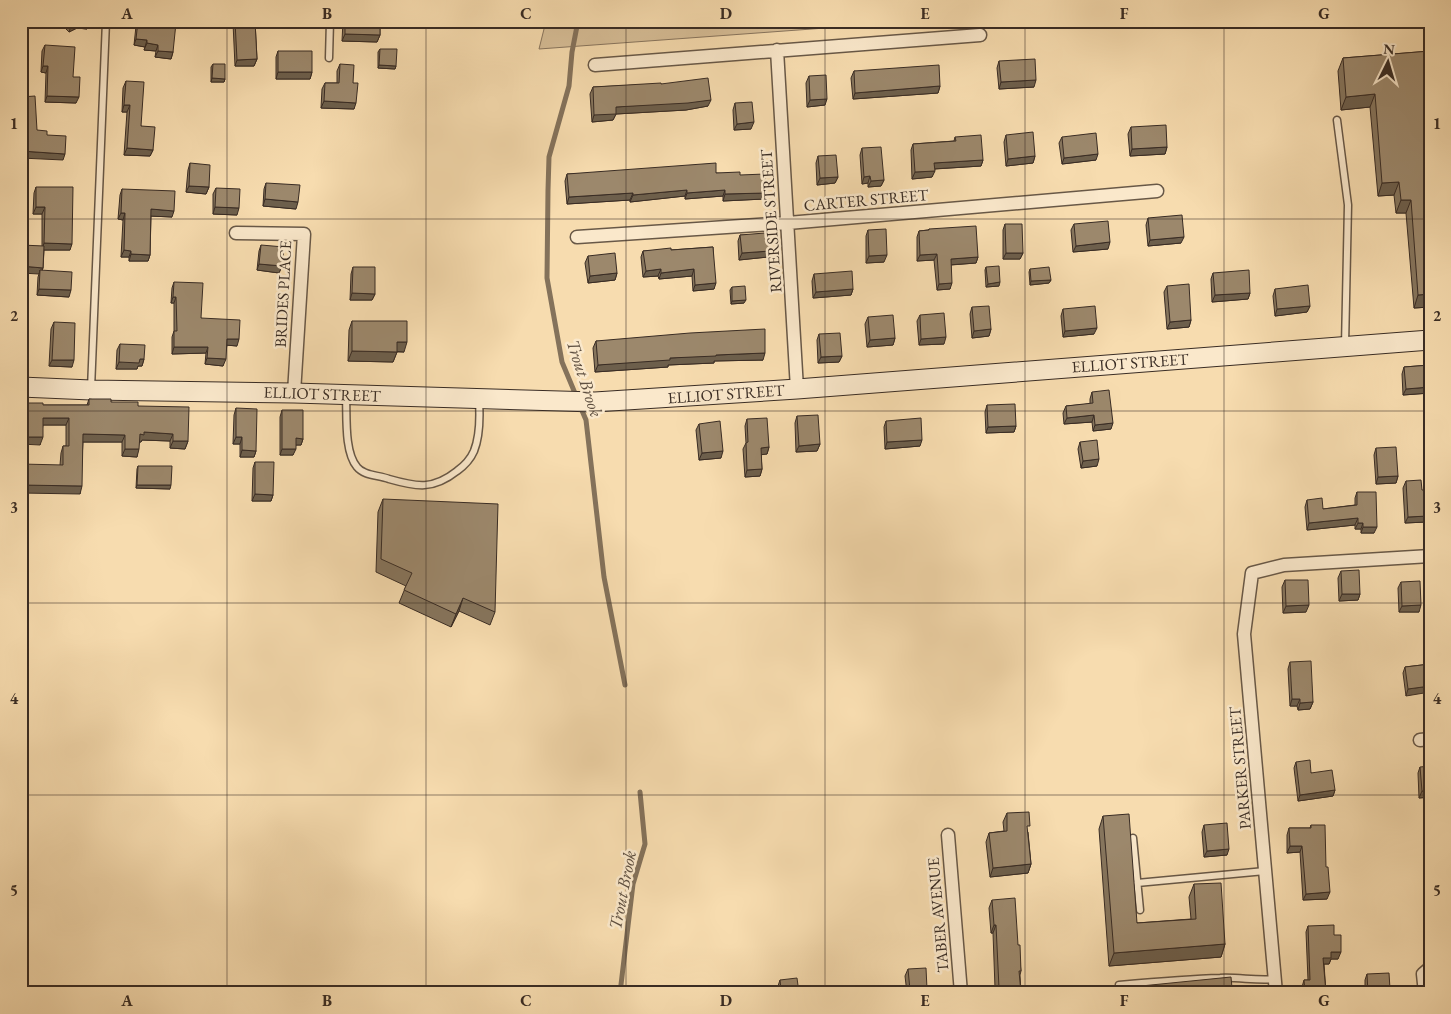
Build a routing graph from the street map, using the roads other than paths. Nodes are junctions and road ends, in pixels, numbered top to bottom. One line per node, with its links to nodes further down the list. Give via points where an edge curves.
1 (106, 21): 16 (lane)
2 (330, 21): 5 (lane)
3 (980, 36): 4 (street)
4 (776, 50): 6 (street); 9 (street, RIVERSIDE STREET)
5 (329, 58)
6 (595, 65)
7 (1337, 120): 13 (lane, via 1348,204)
8 (1157, 191): 9 (street, CARTER STREET)
9 (788, 223): 11 (street, CARTER STREET); 15 (street, RIVERSIDE STREET)
10 (236, 233): 17 (street, BRIDES PLACE, via 304,234)
11 (577, 237)
12 (1430, 340): 13 (street, ELLIOT STREET)
13 (1345, 347): 15 (street, ELLIOT STREET)
14 (21, 387): 16 (street, ELLIOT STREET)
15 (798, 389): 19 (street, ELLIOT STREET, via 595,402)
16 (91, 390): 17 (street, ELLIOT STREET)
17 (294, 393): 18 (street, ELLIOT STREET)
18 (346, 395): 19 (street, ELLIOT STREET); 19 (lane, via 347,434 351,456 358,468 369,474 417,486 434,485 450,477 474,452 478,437)
19 (479, 399)
20 (1430, 556): 23 (street, PARKER STREET, via 1284,564 1252,573 1244,634)
21 (948, 835): 29 (street, TABER AVENUE)
22 (1134, 838): 24 (lane)
23 (1265, 871): 24 (lane); 27 (street, PARKER STREET)
24 (1137, 883): 25 (lane)
25 (1140, 910)
26 (1430, 968): 31 (street, via 1423,974)
27 (1275, 979): 28 (lane, via 1222,978); 30 (street, PARKER STREET)
28 (1119, 985)
29 (961, 993)
30 (1276, 993)
31 (1425, 993)

